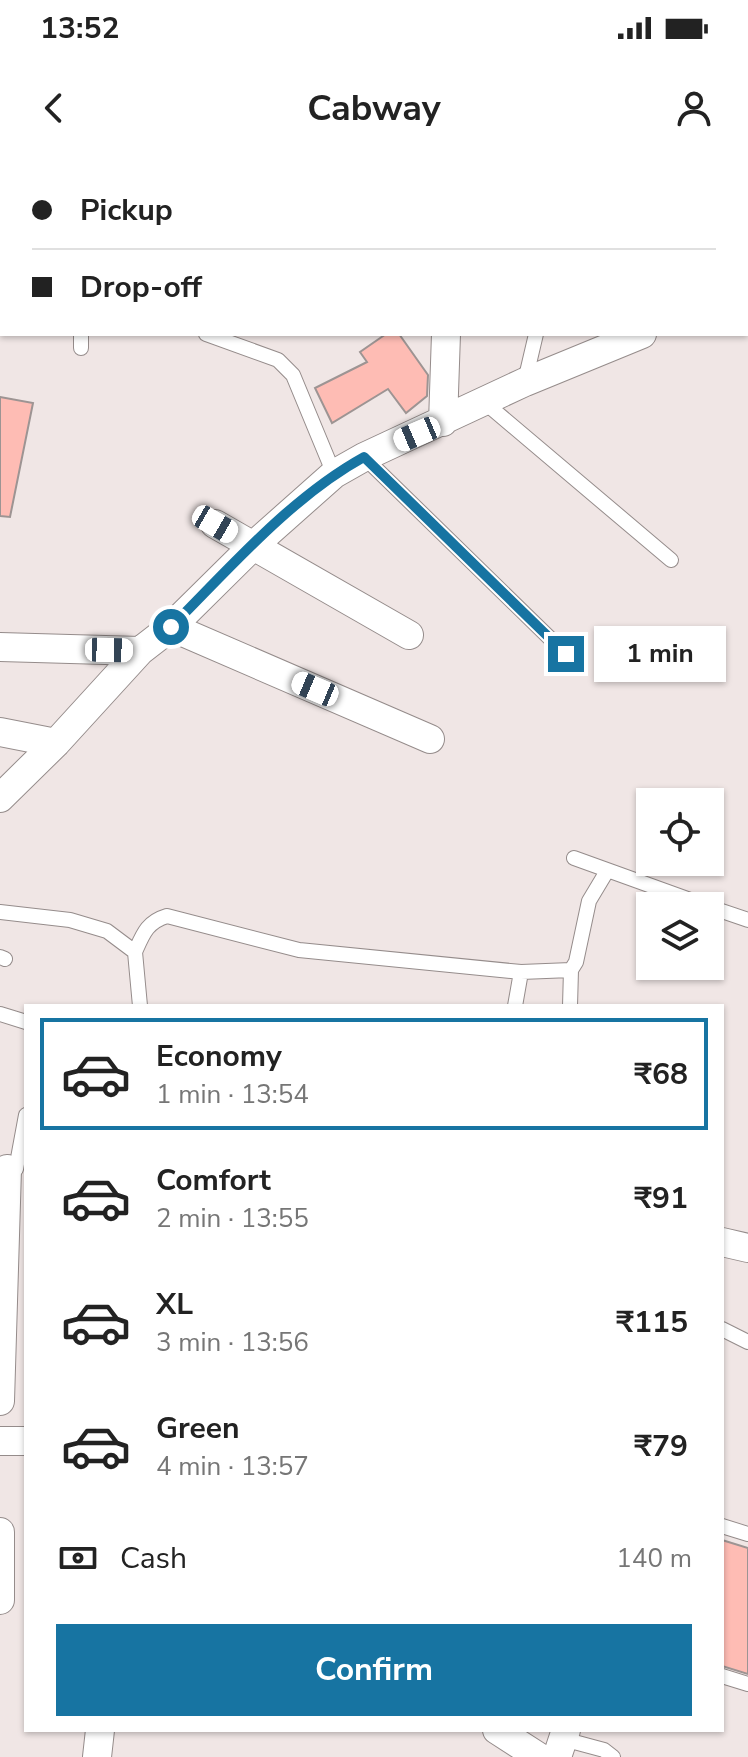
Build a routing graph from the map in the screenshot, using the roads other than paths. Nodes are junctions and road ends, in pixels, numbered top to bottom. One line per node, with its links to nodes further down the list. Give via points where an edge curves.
1 (212, 336): 9 (lane, via 278,360 293,375)
2 (446, 336): 7 (street)
3 (536, 336): 5 (lane)
4 (637, 336): 5 (street)
5 (525, 382): 6 (street)
6 (483, 401): 7 (street); 12 (lane)
7 (443, 422): 8 (street)
8 (364, 457): 9 (street); 17 (lane)
9 (334, 474): 11 (street)
10 (215, 524): 11 (street)
11 (254, 545): 13 (street); 14 (street)
12 (671, 560)
13 (171, 627): 16 (street); 19 (street)
14 (409, 635)
15 (0, 647): 16 (street)
16 (140, 651): 20 (street)
17 (566, 654)
18 (0, 732): 20 (street)
19 (430, 739)
20 (56, 743): 21 (street)
21 (0, 798)
22 (574, 858): 23 (lane)
23 (607, 871): 24 (lane); 29 (lane, via 589,901)
24 (666, 892)
25 (0, 912): 28 (lane, via 70,920 107,931)
26 (724, 912): 27 (lane)
27 (748, 920)
28 (135, 952): 30 (lane, via 146,927 167,916 299,950); 31 (lane)
29 (571, 970): 30 (lane); 33 (lane)
30 (521, 972): 32 (lane)
31 (140, 1004)
32 (515, 1004)
33 (570, 1004)
34 (0, 1014): 35 (lane)
35 (24, 1021)
36 (24, 1123): 37 (lane)
37 (12, 1169): 42 (street)
38 (724, 1242): 39 (street)
39 (748, 1248)
40 (724, 1330): 41 (lane)
41 (748, 1342)
42 (0, 1401)
43 (0, 1441): 44 (street)
44 (24, 1441)
45 (724, 1527): 47 (lane)
46 (0, 1532): 48 (street)
47 (748, 1534)
48 (0, 1597): 49 (street)
49 (24, 1598)
50 (724, 1677): 51 (lane)
51 (748, 1684)
52 (100, 1732): 55 (street)
53 (500, 1732): 56 (street)
54 (562, 1742): 57 (lane, via 604,1750)
55 (97, 1757)
56 (539, 1757)
57 (613, 1757)

